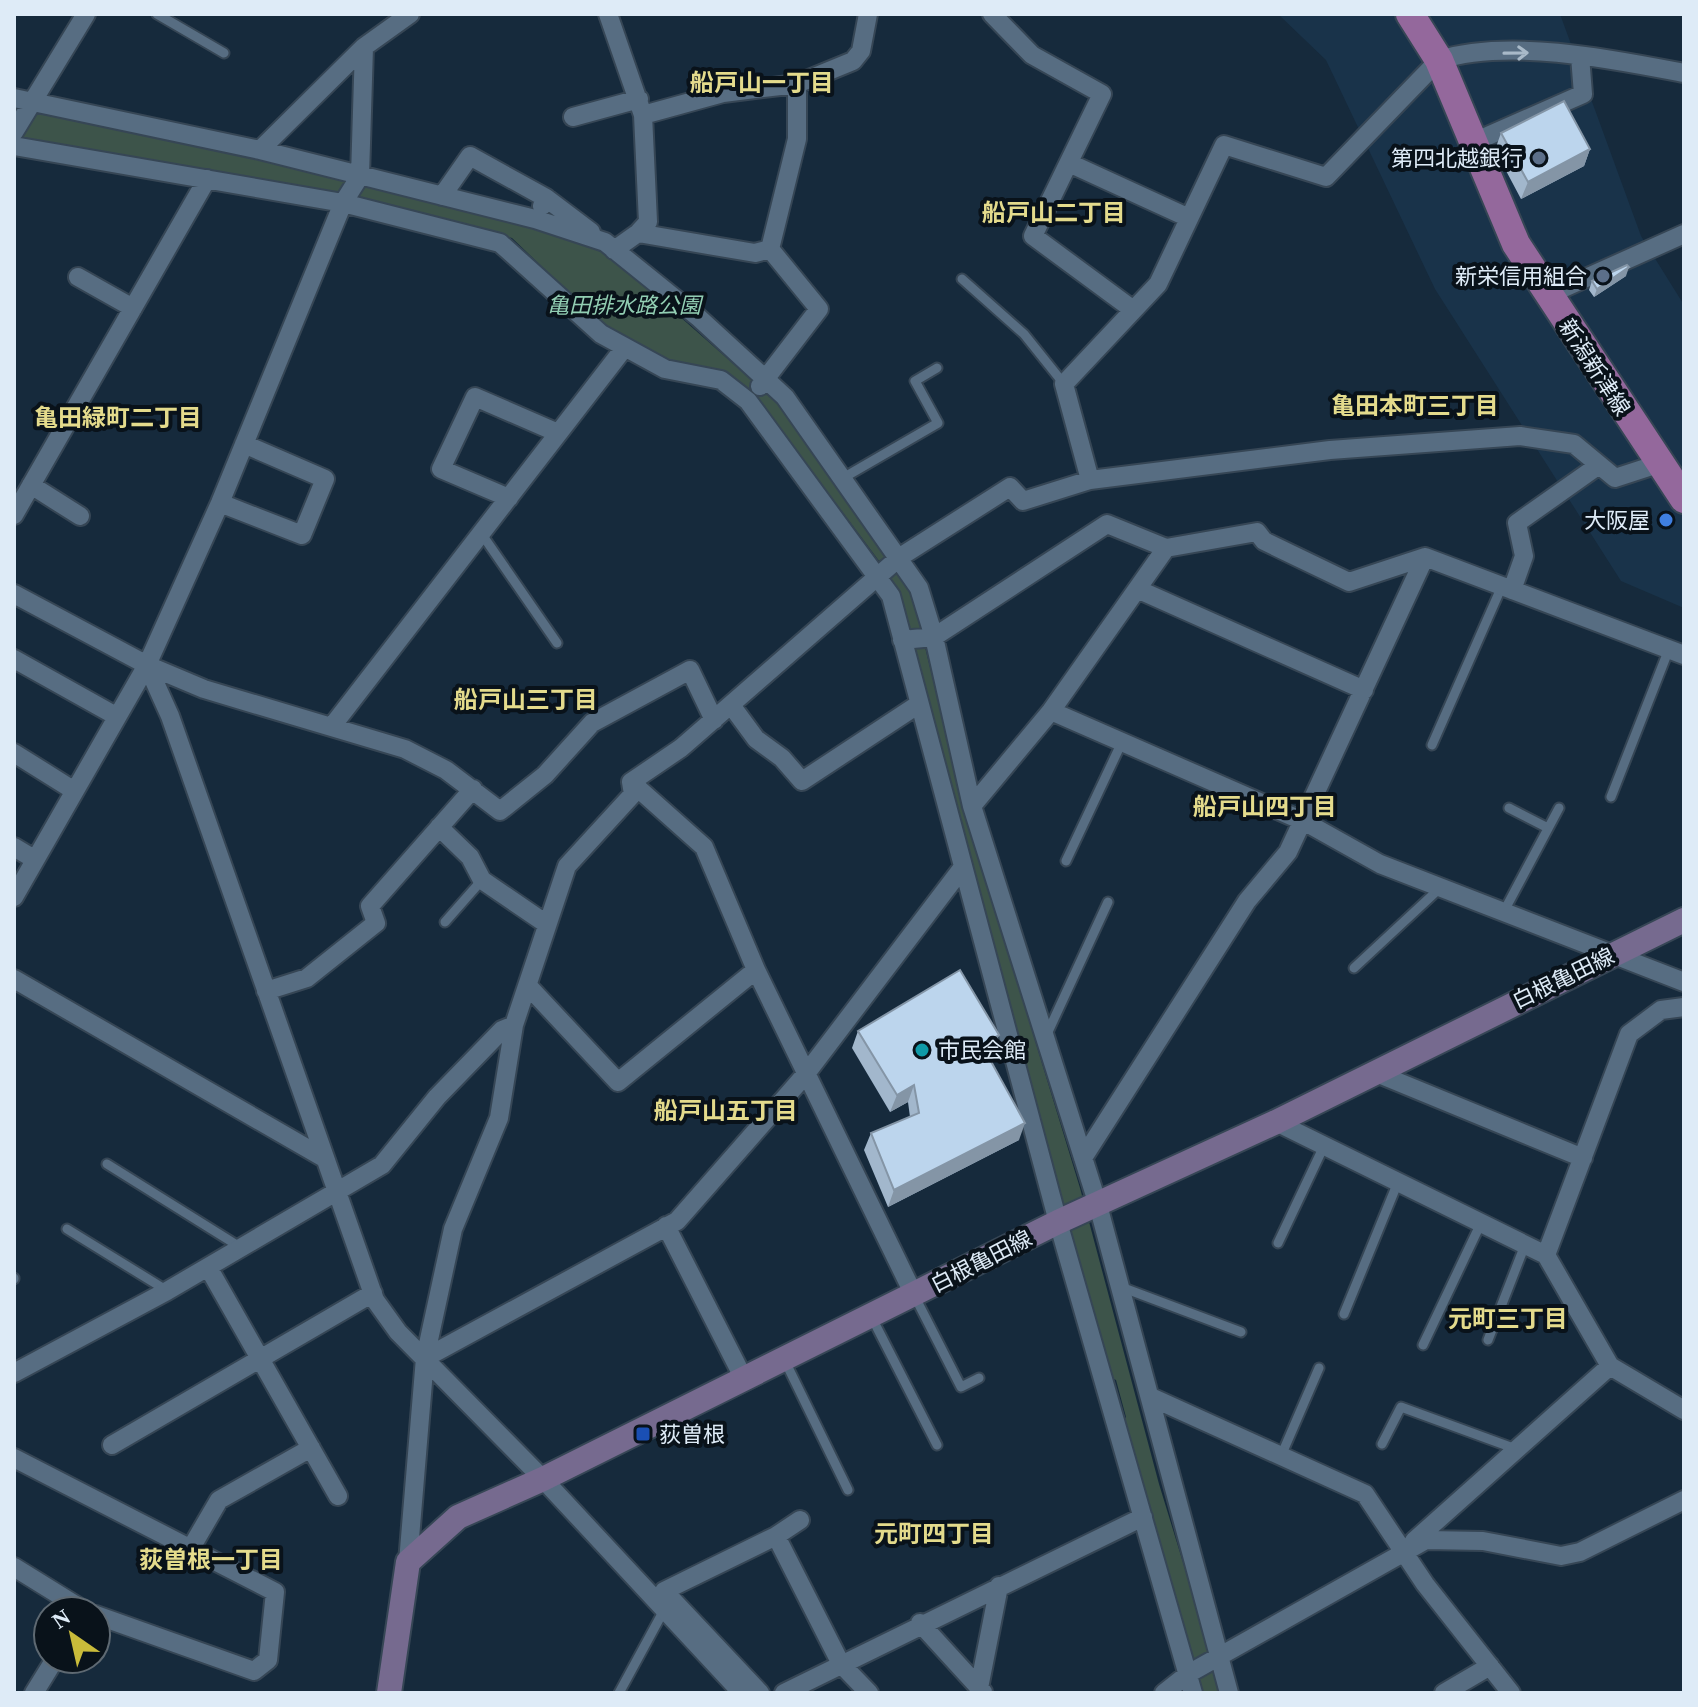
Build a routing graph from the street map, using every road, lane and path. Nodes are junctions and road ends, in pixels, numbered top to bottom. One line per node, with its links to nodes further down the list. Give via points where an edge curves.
1 (86, 14): 15 (street)
2 (157, 14): 9 (lane)
3 (410, 14): 8 (street)
4 (608, 14): 16 (street)
5 (868, 14): 13 (street, via 861,51 853,61)
6 (992, 14): 22 (street, via 1032,55 1102,94)
7 (1410, 14): 11 (main road, 新潟新津線)
8 (364, 47): 21 (street); 23 (street)
9 (224, 53)
10 (1580, 56): 11 (street, one-way to 10, via 1458,54); 12 (street); 19 (street, via 1583,94)
11 (1439, 60): 19 (main road, 新潟新津線); 28 (street, via 1326,177 1224,145)
12 (1684, 73)
13 (797, 84): 16 (street); 33 (street, via 797,139)
14 (14, 98): 15 (street)
15 (33, 101): 18 (street); 21 (street)
16 (641, 107): 17 (street); 30 (street, via 648,222)
17 (573, 117)
18 (14, 132)
19 (1474, 142): 36 (main road, 新潟新津線, via 1516,244)
20 (14, 146): 24 (street)
21 (260, 150): 23 (street)
22 (1069, 163): 28 (street); 38 (street, via 1033,236)
23 (360, 176): 25 (street); 27 (street)
24 (207, 179): 27 (street); 37 (street)
25 (442, 196): 26 (street, via 470,156); 29 (street)
26 (546, 198): 29 (street); 32 (street)
27 (343, 203): 39 (street, via 500,243 601,334); 45 (street)
28 (1189, 218): 38 (street, via 1158,284)
29 (535, 219): 32 (street)
30 (638, 233): 32 (street); 33 (street, via 755,253)
31 (1684, 234): 36 (street)
32 (609, 246): 41 (street, via 698,317)
33 (770, 249): 41 (street, via 819,309)
34 (78, 277): 37 (street)
35 (962, 279): 42 (lane, via 1024,334)
36 (1548, 295): 46 (main road, 新潟新津線)
37 (133, 308): 50 (street)
38 (1132, 309): 42 (street)
39 (625, 347): 43 (street, via 665,369 721,380); 44 (street)
40 (937, 368): 48 (lane, via 915,381 938,423)
41 (765, 380): 43 (street); 48 (street, via 785,397)
42 (1064, 384): 49 (street)
43 (748, 401): 60 (street)
44 (558, 433): 51 (street); 51 (street, via 475,397 441,469)
45 (244, 444): 53 (street); 53 (street, via 325,479 302,535)
46 (1658, 464): 47 (street, via 1615,478); 52 (main road, 新潟新津線)
47 (1599, 465): 49 (street, via 1574,444 1520,436 1330,450); 61 (street, via 1517,523 1524,556)
48 (843, 478): 58 (street)
49 (1090, 480): 58 (street, via 1023,501 1010,487)
50 (31, 485): 54 (street); 55 (street)
51 (509, 498): 56 (street)
52 (1684, 499)
53 (220, 503): 69 (street)
54 (14, 515)
55 (80, 516)
56 (481, 533): 66 (lane); 76 (street)
57 (1166, 548): 59 (street, via 1257,532 1264,541 1349,582); 62 (street); 64 (street, via 1107,524)
58 (900, 557): 60 (street); 64 (street, via 919,588)
59 (1425, 557): 61 (street); 70 (street)
60 (879, 576): 65 (street, via 891,596); 72 (street)
61 (1507, 588): 67 (street); 78 (lane)
62 (1137, 589): 70 (street); 73 (street)
63 (14, 594): 69 (street)
64 (934, 637): 65 (street); 84 (street)
65 (902, 640): 71 (street)
66 (557, 643)
67 (1677, 652): 83 (lane)
68 (14, 659): 74 (street)
69 (147, 665): 74 (street); 76 (street, via 204,689); 108 (street, via 170,716)
70 (1364, 690): 87 (street)
71 (919, 704): 72 (street, via 802,781 756,739); 93 (street)
72 (731, 705): 75 (street)
73 (1051, 711): 77 (street); 84 (street)
74 (116, 716): 82 (street)
75 (714, 720): 80 (street); 81 (street, via 690,670 592,723 545,775 500,811)
76 (333, 725): 81 (street, via 405,749)
77 (1122, 742): 87 (street); 92 (lane)
78 (1432, 745)
79 (14, 753): 82 (street)
80 (631, 782): 101 (street, via 633,794 567,866); 104 (street, via 704,847)
81 (473, 789): 88 (street)
82 (73, 790): 91 (street)
83 (1611, 797)
84 (972, 806): 111 (street)
85 (1509, 808): 89 (lane)
86 (1559, 808): 89 (lane)
87 (1305, 822): 95 (street, via 1380,864); 117 (street, via 1288,852 1247,901)
88 (439, 827): 94 (street, via 470,857); 108 (street, via 370,906 376,923 307,978)
89 (1548, 828): 98 (lane)
90 (14, 847): 91 (street)
91 (34, 859): 96 (street)
92 (1066, 861)
93 (963, 867): 113 (street); 123 (street)
94 (482, 880): 100 (lane); 101 (street)
95 (1439, 889): 98 (street); 103 (lane)
96 (14, 897)
97 (1108, 902): 111 (lane)
98 (1503, 913): 102 (street)
99 (1684, 920): 102 (main road, 白根亀田線)
100 (445, 922)
101 (545, 923): 107 (street)
102 (1610, 954): 106 (street); 112 (main road, 白根亀田線)
103 (1354, 968)
104 (756, 970): 107 (street, via 618,1082); 113 (street)
105 (14, 979): 116 (street)
106 (1684, 982)
107 (529, 987): 110 (street)
108 (266, 991): 116 (street)
109 (1684, 1007): 118 (street, via 1661,1010 1629,1034)
110 (514, 1025): 121 (street, via 502,1030 437,1097 382,1165); 142 (street, via 499,1118 453,1229)
111 (1045, 1037): 117 (street)
112 (1374, 1072): 114 (main road, 白根亀田線); 118 (street)
113 (805, 1075): 125 (street, via 677,1221); 135 (street)
114 (1276, 1122): 115 (street); 122 (main road, 白根亀田線)
115 (1324, 1146): 120 (street); 127 (lane)
116 (324, 1158): 121 (street)
117 (1083, 1158): 122 (street)
118 (1583, 1158): 130 (street)
119 (107, 1164): 129 (lane)
120 (1398, 1182): 124 (street); 136 (lane)
121 (337, 1193): 129 (street); 134 (street)
122 (1098, 1205): 123 (main road, 白根亀田線); 132 (street)
123 (1058, 1222): 135 (main road, 白根亀田線); 162 (street)
124 (1481, 1223): 128 (street); 140 (lane)
125 (666, 1226): 142 (street); 148 (street)
126 (67, 1229): 133 (lane)
127 (1278, 1243)
128 (1525, 1245): 130 (street); 139 (lane)
129 (241, 1248): 131 (street)
130 (1546, 1255): 144 (street)
131 (208, 1267): 133 (street); 141 (street)
132 (1121, 1287): 138 (lane); 149 (street)
133 (167, 1291): 146 (street)
134 (373, 1293): 141 (street); 142 (street, via 398,1332)
135 (914, 1295): 137 (main road, 白根亀田線); 147 (lane, via 961,1387)
136 (1344, 1314)
137 (871, 1316): 143 (main road, 白根亀田線); 153 (lane)
138 (1241, 1332)
139 (1488, 1340)
140 (1423, 1345)
141 (262, 1357): 152 (street); 154 (street)
142 (425, 1358): 158 (street); 167 (street)
143 (784, 1359): 148 (main road, 白根亀田線); 159 (lane)
144 (1610, 1366): 150 (street); 155 (street)
145 (1319, 1368): 156 (lane)
146 (14, 1373)
147 (979, 1378)
148 (744, 1379): 158 (main road, 白根亀田線)
149 (1153, 1398): 156 (street); 174 (street)
150 (1684, 1410)
151 (1382, 1444): 155 (lane, via 1401,1407)
152 (112, 1445)
153 (937, 1445)
154 (311, 1448): 160 (street); 165 (street, via 219,1500)
155 (1516, 1449): 166 (street)
156 (1281, 1456): 166 (street, via 1365,1494)
157 (14, 1458): 165 (street)
158 (543, 1479): 167 (main road, 白根亀田線, via 458,1517); 171 (street)
159 (848, 1490)
160 (338, 1496)
161 (1684, 1500): 166 (street, via 1580,1552 1561,1556 1483,1541 1426,1540)
162 (1143, 1517): 169 (street); 177 (street)
163 (800, 1520): 164 (street)
164 (776, 1536): 175 (street); 184 (street, via 664,1591)
165 (191, 1548): 172 (street, via 275,1592 268,1660 254,1671)
166 (1402, 1550): 174 (street); 176 (street)
167 (408, 1562): 182 (main road)
168 (14, 1567): 170 (street)
169 (999, 1586): 173 (street); 179 (street)
170 (59, 1595)
171 (663, 1612): 180 (street); 183 (lane)
172 (112, 1621)
173 (920, 1623): 175 (street); 179 (street)
174 (1218, 1657): 177 (street); 189 (street)
175 (841, 1664): 185 (street); 186 (street)
176 (1490, 1666): 190 (street); 191 (street)
177 (1188, 1674): 187 (street); 188 (street)
178 (45, 1675): 181 (street)
179 (982, 1690)
180 (740, 1692)
181 (34, 1693)
182 (389, 1693)
183 (619, 1693)
184 (760, 1693)
185 (784, 1693)
186 (869, 1693)
187 (1164, 1693)
188 (1193, 1693)
189 (1229, 1693)
190 (1444, 1693)
191 (1511, 1693)

